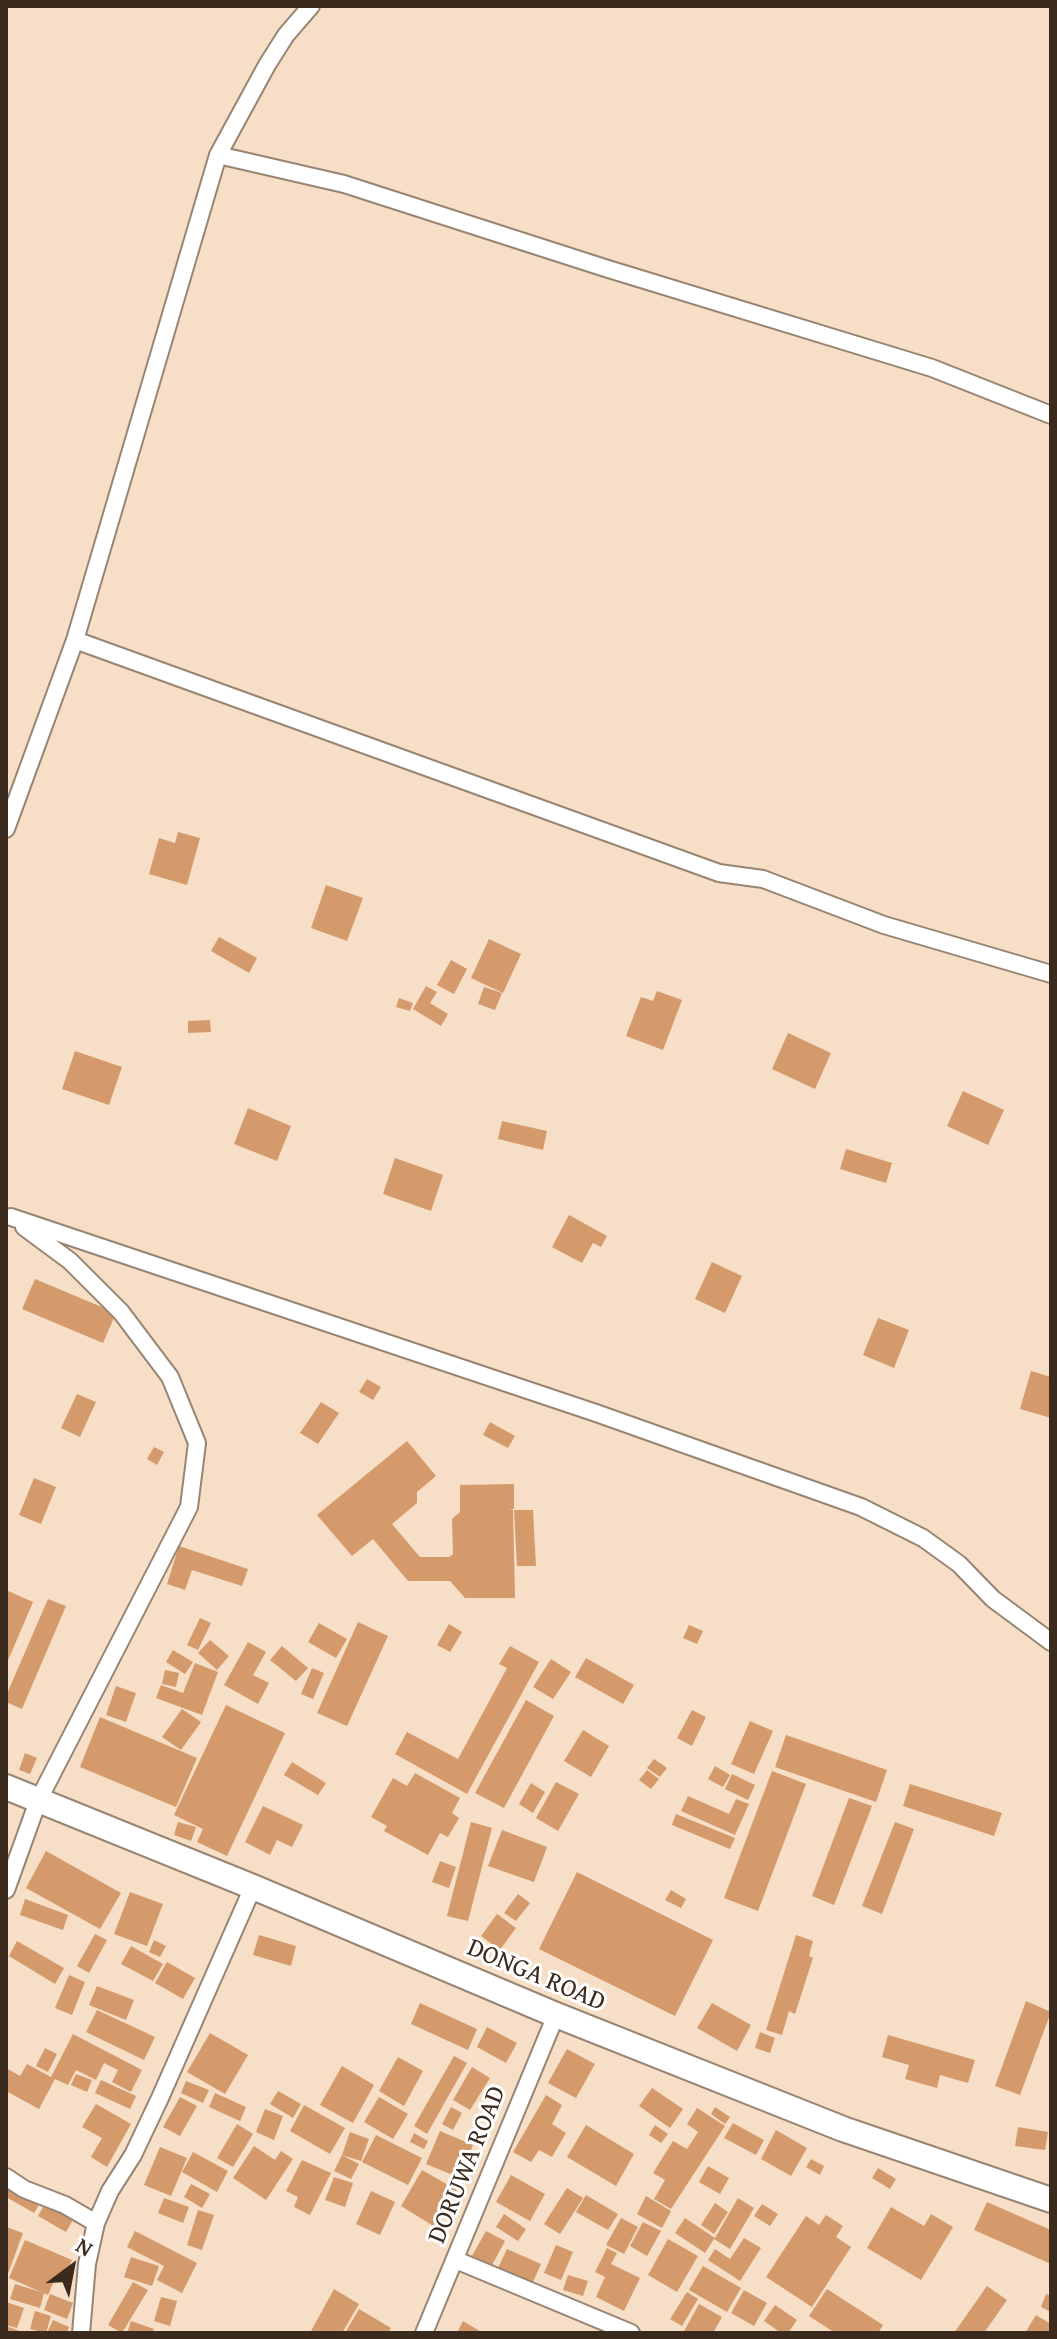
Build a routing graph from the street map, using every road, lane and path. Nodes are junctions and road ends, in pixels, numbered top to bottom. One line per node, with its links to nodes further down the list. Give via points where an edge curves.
1 (311, 6): 2 (street, via 267,65)
2 (218, 155): 3 (street, via 344,184 932,368); 4 (street)
3 (1051, 415)
4 (75, 640): 5 (street); 6 (street, via 719,873 763,879 884,925)
5 (6, 829)
6 (1051, 974)
7 (9, 1216): 8 (street, via 861,1507 923,1538); 10 (street, via 70,1261 121,1312 170,1377 197,1443 189,1507)
8 (1051, 1642)
9 (6, 1787): 10 (street, DONGA ROAD)
10 (38, 1801): 11 (street, DONGA ROAD); 12 (street)
11 (253, 1887): 13 (street, DONGA ROAD); 16 (street, via 160,2098)
12 (6, 1890)
13 (556, 2015): 15 (street, DONGA ROAD, via 843,2129); 17 (street, DORUWA ROAD)
14 (6, 2177): 16 (street)
15 (1051, 2200)
16 (96, 2223): 18 (street)
17 (456, 2260): 19 (street, DORUWA ROAD); 20 (street)
18 (81, 2333)
19 (424, 2333)
20 (631, 2333)

